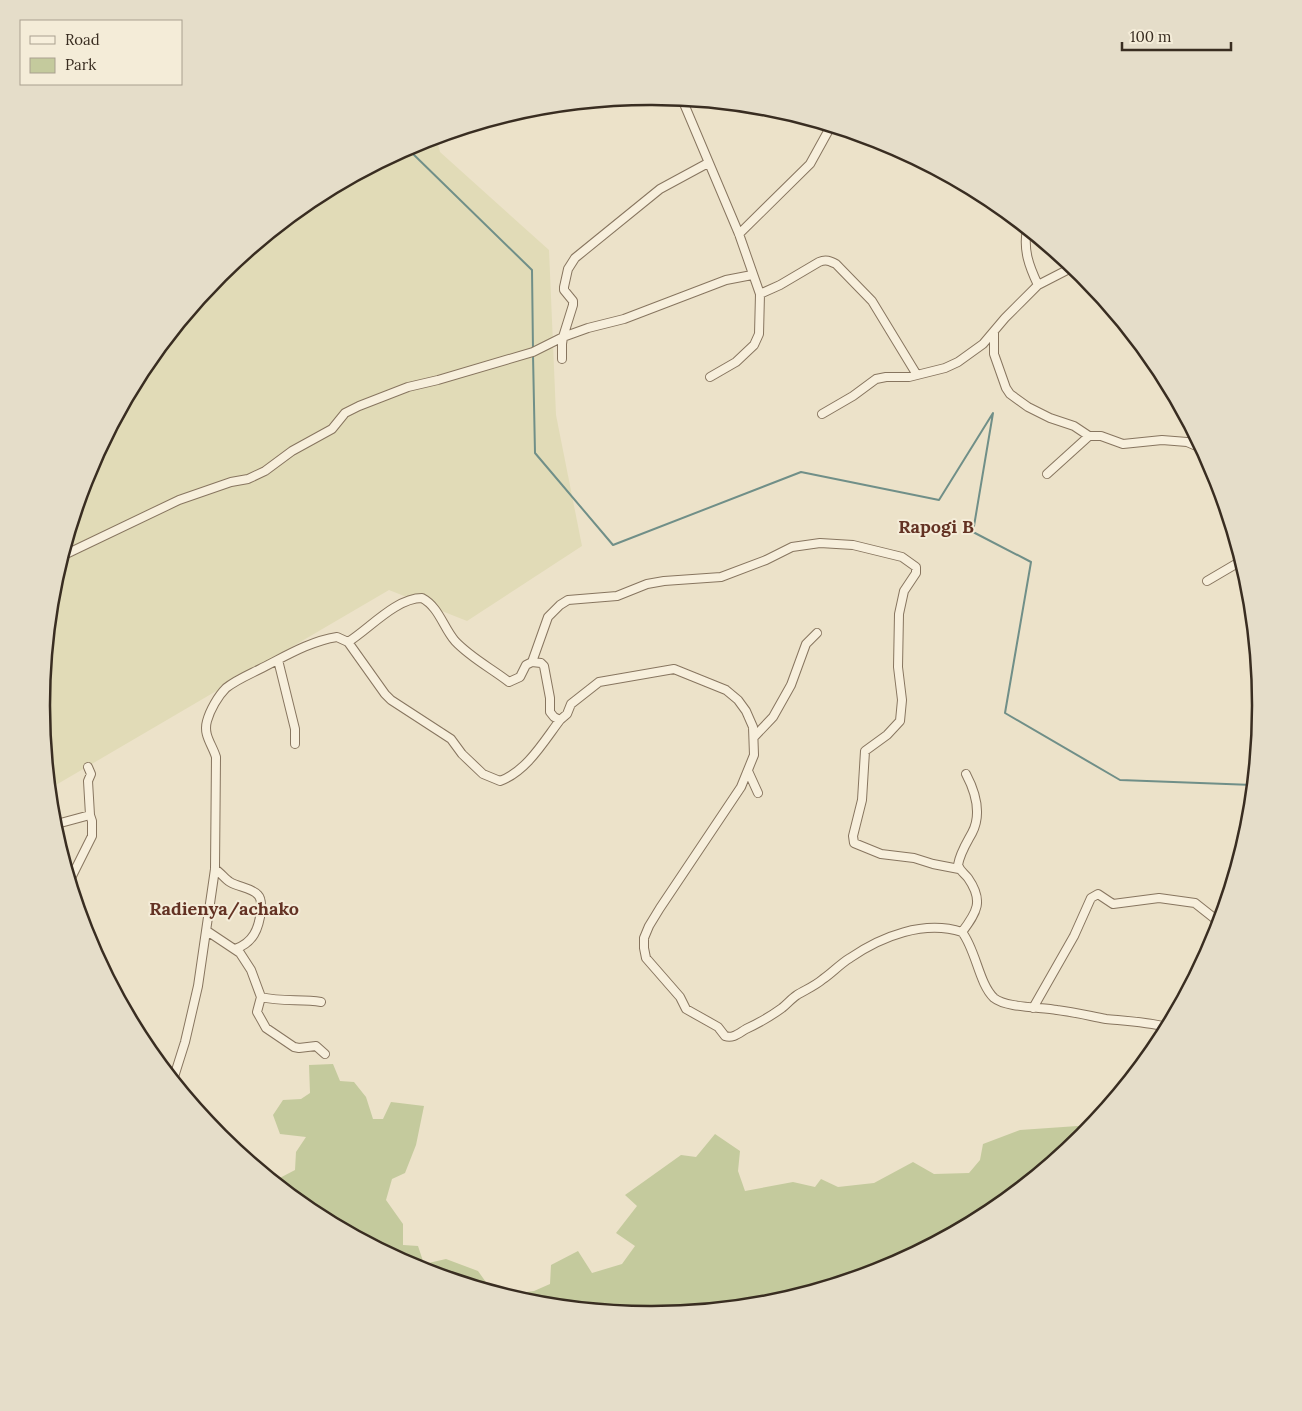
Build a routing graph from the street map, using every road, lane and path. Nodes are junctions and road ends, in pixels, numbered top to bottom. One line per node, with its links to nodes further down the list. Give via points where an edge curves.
1 (685, 106): 3 (street)
2 (828, 131): 4 (street, via 810,164)
3 (708, 163): 4 (street); 11 (street, via 660,189 575,258 568,269 564,287 574,306)
4 (738, 234): 7 (street)
5 (1026, 236): 8 (street, via 1026,255)
6 (1065, 271): 8 (street)
7 (752, 276): 9 (street); 11 (street, via 726,280 624,319)
8 (1038, 285): 10 (street)
9 (760, 294): 13 (street, via 824,260 836,264 872,301); 14 (street, via 759,334 754,345 736,362)
10 (994, 333): 13 (street, via 958,362); 16 (street, via 994,354 1010,394 1035,411 1074,426)
11 (564, 337): 12 (street); 19 (street, via 533,352 408,388 359,406 346,413 332,429 248,480 231,482 179,500)
12 (562, 359)
13 (917, 374): 15 (street, via 876,379)
14 (710, 377)
15 (822, 414)
16 (1089, 436): 17 (street, via 1100,436 1123,444 1162,440); 18 (street)
17 (1192, 444)
18 (1047, 474)
19 (69, 552)
20 (1235, 564): 21 (street)
21 (1207, 581)
22 (817, 633): 27 (street, via 806,644 791,686 773,717)
23 (348, 642): 24 (street, via 330,638); 25 (street, via 394,608 422,598 430,602 450,635 471,656 509,682 520,677 526,665); 26 (street, via 391,700 451,739 483,774 500,781 510,777 532,757)
24 (278, 660): 28 (street, via 295,729); 35 (street, via 226,689 207,720 206,738 216,757)
25 (532, 662): 26 (street, via 544,666 550,712); 36 (street, via 548,617 568,600 617,596 664,581 721,577 792,547 820,543 853,545 902,558 916,567 916,573 904,592 899,614 900,721 865,751 862,800 854,842 881,854 914,858)
26 (560, 720): 27 (street, via 571,704 599,682 674,669 726,690 738,700 750,719)
27 (754, 737): 30 (street, via 754,755)
28 (295, 744)
29 (88, 767): 33 (street, via 91,774 88,781)
30 (748, 771): 32 (street); 40 (street, via 741,788 660,908 644,938 646,958 686,1008 718,1027 725,1036 732,1037 783,1007 849,958 896,934 928,929)
31 (966, 774): 36 (street, via 976,798 976,824 958,860)
32 (758, 793)
33 (90, 815): 34 (street); 37 (street, via 92,836)
34 (62, 823)
35 (215, 869): 39 (street); 41 (street, via 229,881 254,892 261,900 257,929 251,940)
36 (959, 870): 40 (street, via 975,890 978,903 973,918)
37 (74, 873)
38 (1213, 917): 44 (street, via 1195,903 1159,898 1113,904 1098,894 1094,895)
39 (207, 931): 41 (street); 47 (street, via 198,986)
40 (962, 932): 44 (street, via 994,998)
41 (235, 949): 42 (street, via 251,970)
42 (261, 997): 43 (street, via 278,1001 300,999); 46 (street, via 257,1012 266,1028 294,1047 316,1046)
43 (321, 1002)
44 (1033, 1008): 45 (street)
45 (1159, 1026)
46 (325, 1054)
47 (175, 1073)

